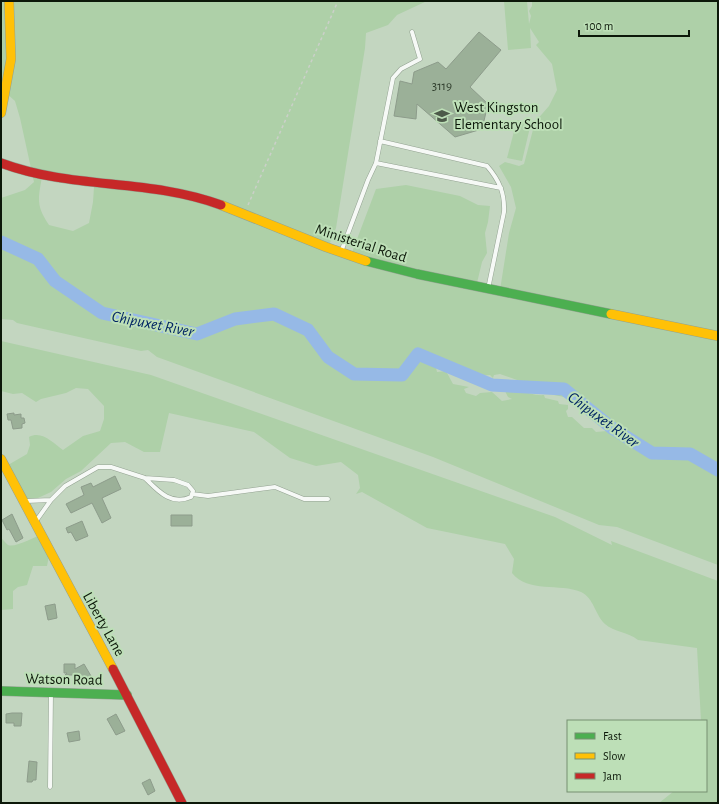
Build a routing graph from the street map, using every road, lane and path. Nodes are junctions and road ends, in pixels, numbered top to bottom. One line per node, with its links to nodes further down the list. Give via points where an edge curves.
1 (9, 1): 4 (main road, via 11,59)
2 (338, 1): 9 (path)
3 (412, 32): 5 (lane, via 420,59 401,69 393,78)
4 (1, 113)
5 (380, 141): 7 (lane); 8 (lane, via 487,166)
6 (1, 163): 9 (main road, Ministerial Road, via 20,171 63,180 171,190)
7 (376, 163): 8 (lane); 10 (lane)
8 (502, 188): 11 (lane, via 504,212)
9 (244, 214): 10 (main road, Ministerial Road)
10 (341, 253): 11 (main road, Ministerial Road, via 401,271)
11 (488, 289): 12 (main road, Ministerial Road)
12 (718, 336)
13 (1, 458): 18 (main road, Liberty Lane)
14 (145, 478): 15 (lane, via 174,480 188,485 193,491); 15 (lane, via 161,494 174,500 184,500); 17 (lane, via 111,467 98,467 65,486)
15 (192, 494): 16 (lane, via 208,496 275,487 304,499)
16 (328, 499)
17 (51, 500): 18 (lane); 19 (lane)
18 (24, 502): 19 (main road, Liberty Lane)
19 (34, 523): 22 (main road, Liberty Lane)
20 (1, 691): 21 (main road, Watson Road)
21 (51, 693): 22 (main road, Watson Road); 23 (lane)
22 (127, 695): 24 (main road, Liberty Lane)
23 (50, 787)
24 (182, 803)

